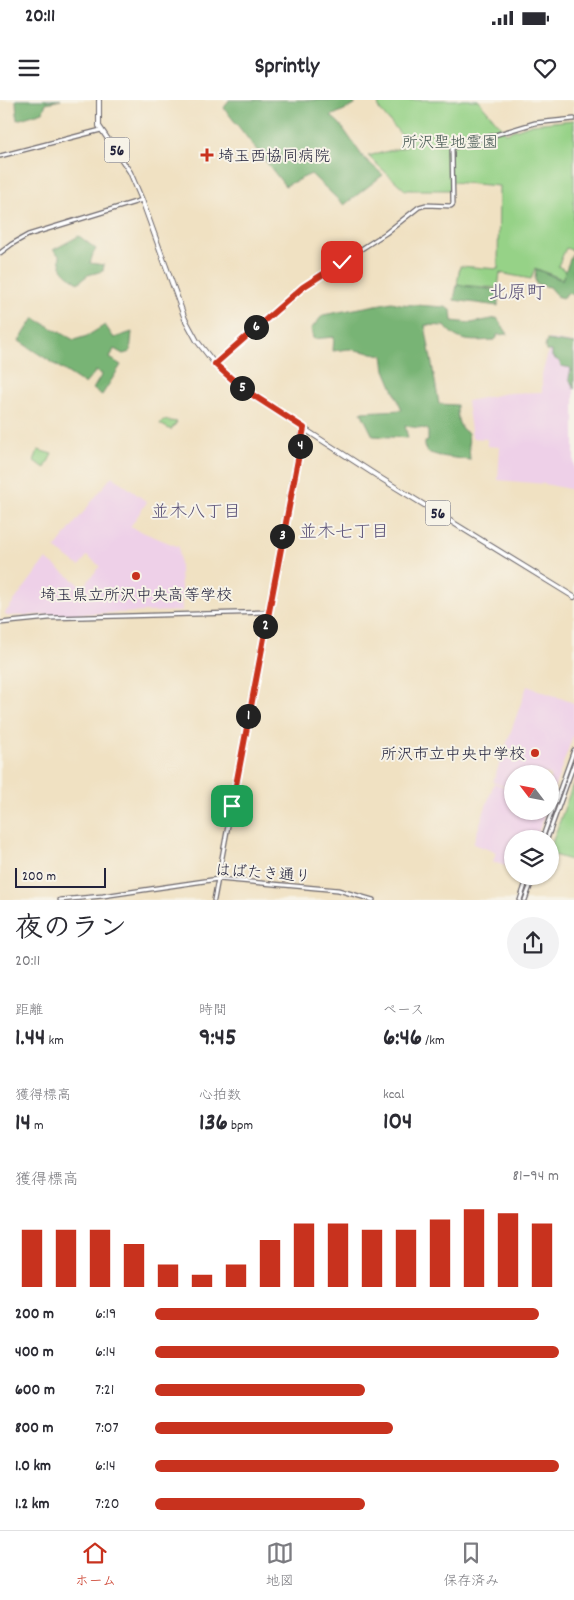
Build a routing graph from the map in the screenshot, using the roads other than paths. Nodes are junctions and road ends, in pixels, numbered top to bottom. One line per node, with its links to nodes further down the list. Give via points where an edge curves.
1 (99, 100): 3 (main road, 56)
2 (574, 119): 7 (street, via 535,123 452,148 451,206 419,207 386,233 303,287)
3 (101, 130): 4 (street); 5 (main road, 56, via 124,162)
4 (0, 156)
5 (142, 200): 6 (street, via 28,235); 7 (main road, 56, via 186,319 197,341)
6 (0, 253)
7 (215, 364): 8 (main road, 56, via 242,388)
8 (304, 428): 9 (main road, 56); 10 (street)
9 (574, 597)
10 (268, 612): 11 (street, via 49,618); 16 (street)
11 (0, 623)
12 (574, 750): 14 (street)
13 (574, 764): 15 (street)
14 (545, 830)
15 (550, 830)
16 (218, 879): 19 (street, はばたき通り); 20 (street); 21 (street, はばたき通り, via 338,890)
17 (525, 885): 22 (street)
18 (531, 885): 23 (street)
19 (60, 900)
20 (214, 900)
21 (373, 900)
22 (520, 900)
23 (525, 900)

